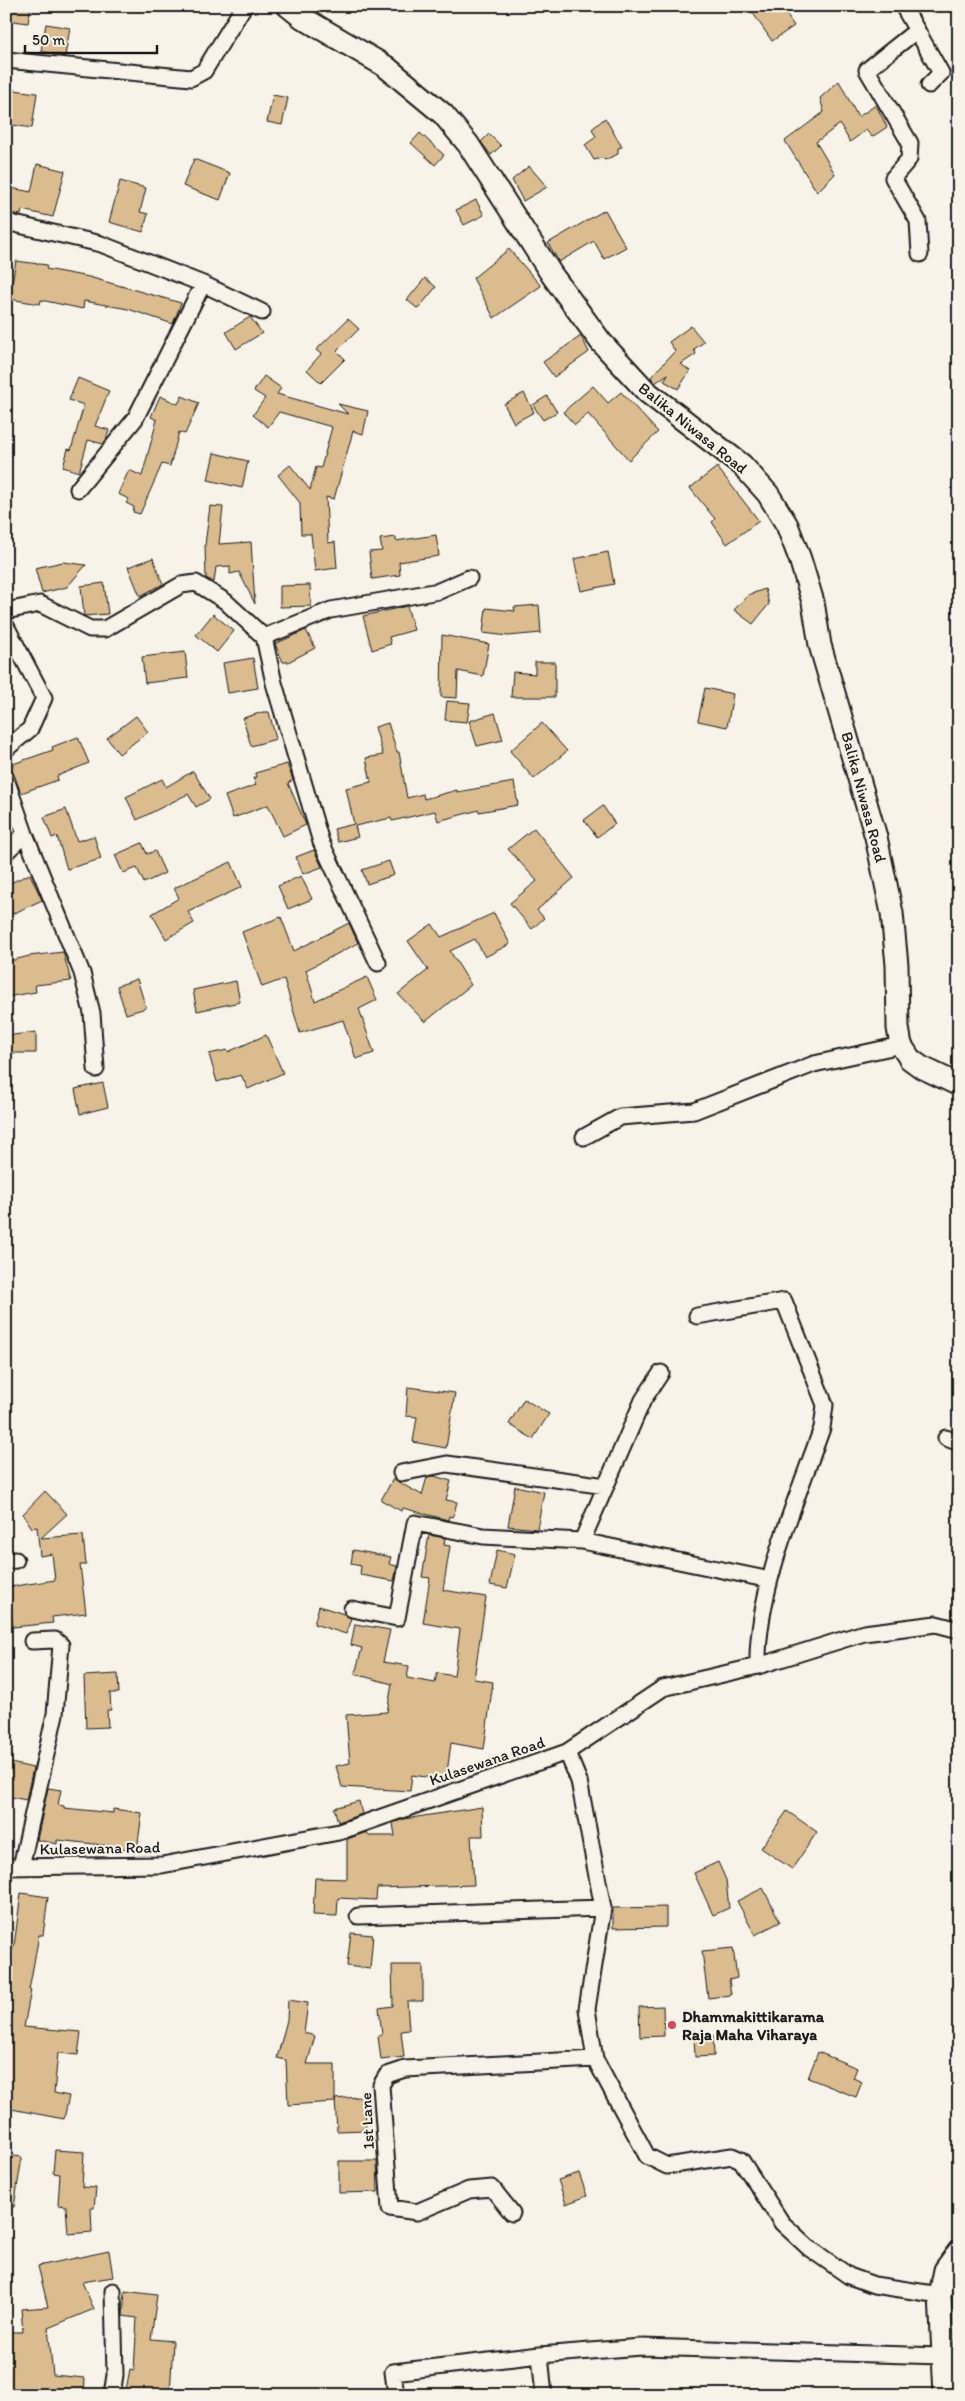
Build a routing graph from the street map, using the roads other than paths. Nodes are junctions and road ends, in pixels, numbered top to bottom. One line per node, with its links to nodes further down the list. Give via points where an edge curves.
1 (244, 6): 5 (street, via 204,70 191,78)
2 (288, 6): 21 (street, Balika Niwasa Road, via 385,66 443,114 468,144 552,274 601,342 646,392 742,465 768,494 787,525 800,559 820,645 876,837 892,913)
3 (903, 6): 4 (street)
4 (918, 30): 6 (street, via 941,73); 8 (street, via 868,70 910,143 910,159 894,178 918,221)
5 (6, 60)
6 (929, 85)
7 (6, 222): 9 (street, via 101,244)
8 (920, 254)
9 (203, 284): 10 (street); 11 (street, via 135,419)
10 (262, 312)
11 (78, 489)
12 (469, 578): 15 (street, via 439,591 332,610)
13 (6, 611): 15 (street, via 40,604 90,629 105,629 181,585 196,583 225,601)
14 (6, 626): 16 (street, via 44,698 30,729)
15 (264, 637): 20 (street, via 274,683 321,842)
16 (6, 749)
17 (6, 779): 18 (street)
18 (24, 834): 19 (street); 22 (street, via 82,972 92,1013)
19 (6, 852)
20 (378, 963)
21 (901, 1045): 23 (street, via 910,1059 921,1067); 24 (street, via 814,1064 694,1111 620,1117)
22 (96, 1069)
23 (959, 1085)
24 (584, 1137)
25 (697, 1316): 30 (street, via 784,1301 825,1405 822,1428)
26 (661, 1373): 28 (street, via 642,1400)
27 (401, 1473): 28 (street, via 447,1464)
28 (606, 1486): 29 (street)
29 (582, 1541): 30 (street); 31 (street, via 483,1536 415,1523 396,1618)
30 (770, 1580): 34 (street, via 757,1639)
31 (352, 1609)
32 (959, 1630): 34 (street, Kulasewana Road, via 936,1624 864,1633)
33 (32, 1641): 36 (street, via 55,1640 61,1645 55,1714)
34 (758, 1666): 35 (street, Kulasewana Road, via 663,1688)
35 (567, 1752): 36 (street, Kulasewana Road, via 339,1832 162,1865); 37 (street, via 579,1781)
36 (14, 1867)
37 (603, 1908): 38 (street); 39 (street, via 587,2009)
38 (358, 1916)
39 (596, 2059): 40 (street, 1st Lane, via 405,2069 387,2075 381,2085 390,2208 416,2212 469,2190 492,2188); 43 (street, via 647,2156 667,2166 732,2156 740,2160 782,2223 809,2248 849,2276 874,2285)
40 (512, 2213)
41 (959, 2251): 43 (street, via 945,2270)
42 (113, 2291): 46 (street)
43 (940, 2294): 45 (street)
44 (540, 2355): 45 (street, via 641,2347); 47 (street, via 393,2372); 48 (street)
45 (942, 2356): 49 (street)
46 (112, 2395)
47 (396, 2395)
48 (544, 2395)
49 (945, 2395)

